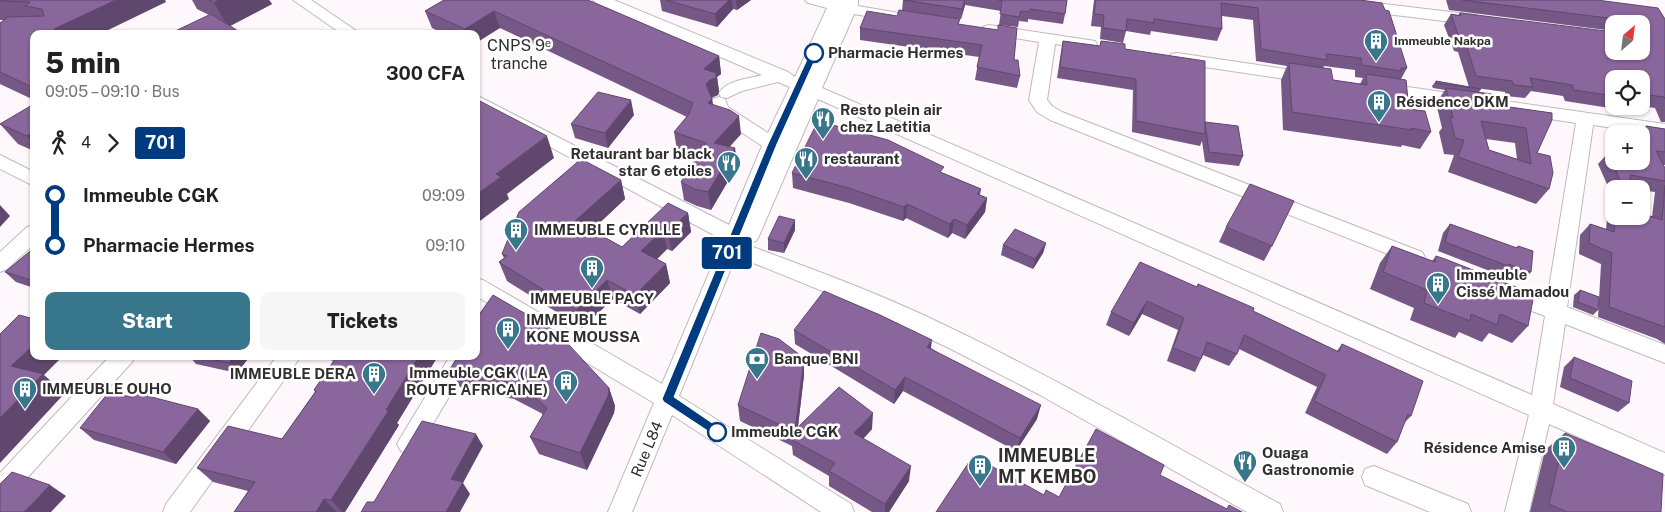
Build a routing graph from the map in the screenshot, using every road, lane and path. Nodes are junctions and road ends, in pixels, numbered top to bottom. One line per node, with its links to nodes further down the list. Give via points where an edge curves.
1 (301, 0): 9 (street)
2 (601, 0): 14 (street)
3 (813, 0): 5 (street)
4 (1314, 0): 7 (street)
5 (844, 4): 6 (street); 14 (street, Rue L84)
6 (907, 18)
7 (1488, 21)
8 (973, 28): 10 (street)
9 (347, 30)
10 (1048, 38): 11 (street); 25 (street, via 1038,100 1045,110)
11 (1106, 47)
12 (1165, 56): 13 (street)
13 (1331, 80)
14 (798, 84): 19 (street, Rue L84); 19 (street, via 736,87 723,98 720,110); 23 (street, Rue L84); 34 (street)
15 (1360, 85): 17 (street)
16 (480, 102): 23 (street)
17 (1585, 118): 18 (street); 28 (street)
18 (1665, 130)
19 (772, 144): 23 (street, Rue L84)
20 (0, 161): 21 (street)
21 (30, 178)
22 (30, 236): 24 (street)
23 (738, 244): 33 (street, Rue L84); 43 (street, via 911,319 1011,369)
24 (0, 264)
25 (1436, 265)
26 (1492, 287): 28 (street)
27 (480, 291): 33 (street, via 493,306)
28 (1557, 312): 29 (street); 34 (street)
29 (1665, 354)
30 (120, 360): 38 (street)
31 (287, 360): 39 (street)
32 (460, 360): 35 (street)
33 (673, 403): 40 (street, Rue L84); 41 (street, Rue L84); 42 (street)
34 (1541, 412): 36 (street); 45 (street)
35 (398, 463)
36 (1665, 464)
37 (1374, 477): 44 (street)
38 (0, 490)
39 (175, 512)
40 (620, 512)
41 (635, 512)
42 (842, 512)
43 (1272, 512)
44 (1459, 512)
45 (1517, 512)

